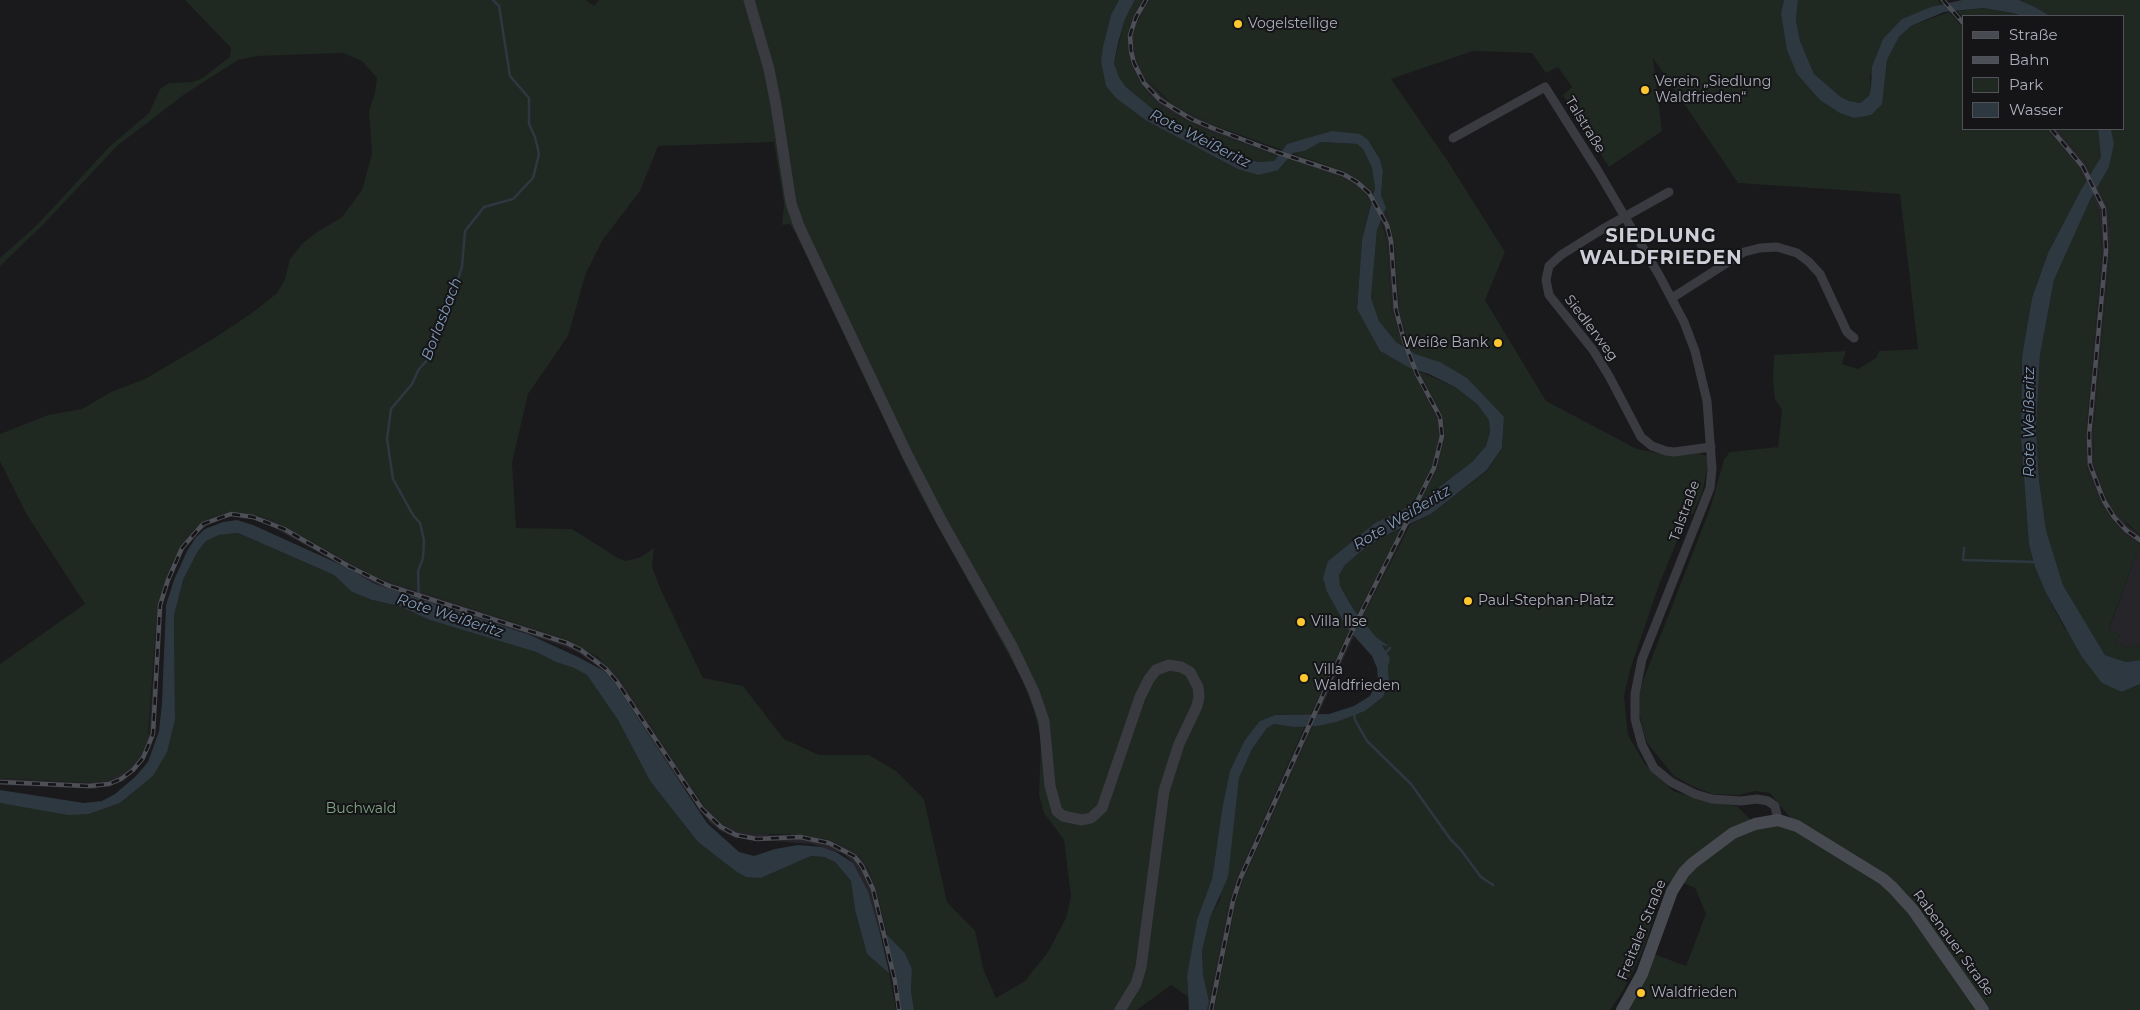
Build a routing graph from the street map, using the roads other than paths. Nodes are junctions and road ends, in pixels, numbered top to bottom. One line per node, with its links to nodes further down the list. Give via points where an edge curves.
1 (749, 0): 10 (street, via 769,69 791,203 799,226 907,454 1034,692 1044,721 1050,786 1057,811 1063,816 1082,820 1091,818 1102,808 1140,698 1156,670 1169,665 1181,667 1190,672 1198,687 1197,706 1179,744 1164,791 1141,966 1136,984)
2 (1453, 138): 4 (street, Talstraße, via 1545,87)
3 (1669, 192): 4 (street, Siedlerweg)
4 (1624, 217): 5 (street, Talstraße); 7 (street, Siedlerweg, via 1561,255 1549,266 1546,280 1549,295 1593,350 1641,437 1652,446 1674,452)
5 (1672, 298): 6 (street, via 1744,252 1777,246 1797,253 1820,274 1847,332); 7 (street, Talstraße, via 1695,351 1708,401)
6 (1854, 338)
7 (1711, 447): 8 (street, Talstraße, via 1710,488 1642,659 1635,694 1635,719 1642,745 1654,768 1671,782 1712,799 1768,801 1775,806)
8 (1778, 820): 9 (main road, Rabenauer Straße, via 1755,824 1733,833); 12 (main road, Rabenauer Straße, via 1798,826 1893,888 1913,910)
9 (1693, 863): 11 (main road, Freitaler Straße, via 1672,891 1642,974)
10 (1120, 1010)
11 (1622, 1010)
12 (1983, 1010)

